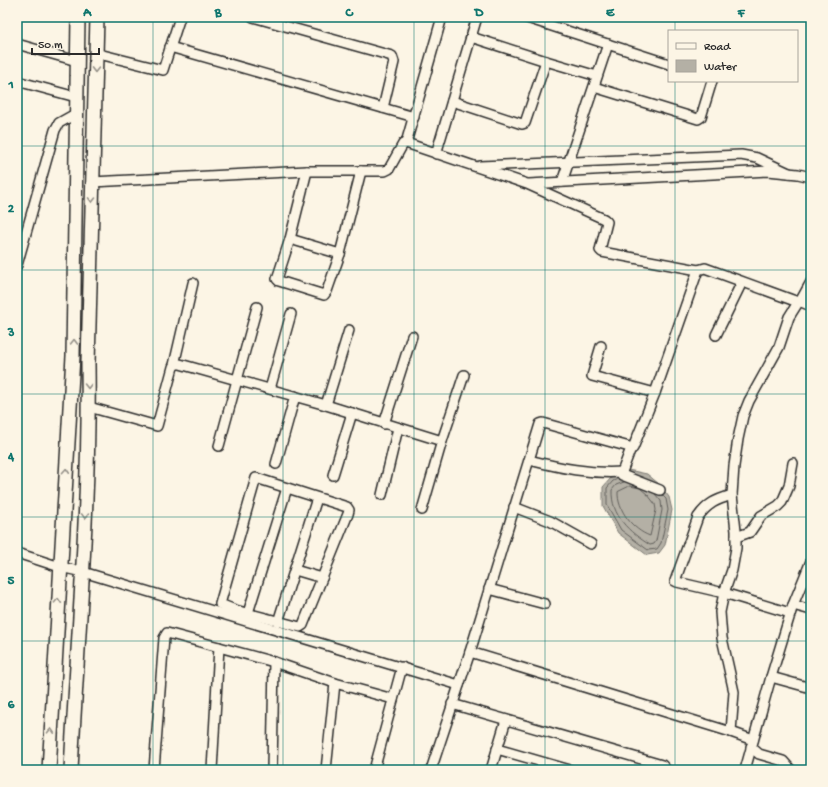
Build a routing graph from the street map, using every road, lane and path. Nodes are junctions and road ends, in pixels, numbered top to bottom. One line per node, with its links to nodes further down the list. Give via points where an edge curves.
1 (78, 17): 13 (main road)
2 (97, 17): 12 (main road)
3 (180, 17): 11 (street)
4 (253, 17): 22 (street, via 392,56 394,62)
5 (442, 17): 24 (street)
6 (477, 17): 8 (street)
7 (524, 17): 10 (street)
8 (471, 37): 14 (street); 21 (street)
9 (17, 44): 13 (street)
10 (608, 44): 15 (street); 16 (street)
11 (170, 47): 12 (street, via 162,70); 22 (street)
12 (95, 53): 33 (main road, one-way to 33)
13 (77, 61): 20 (main road)
14 (546, 61): 16 (street); 21 (street, via 525,123)
15 (668, 64)
16 (597, 76): 19 (street)
17 (17, 81): 20 (street)
18 (712, 82): 19 (street, via 701,117 698,119)
19 (594, 87): 27 (street)
20 (76, 97): 23 (main road)
21 (452, 101): 26 (street)
22 (383, 108): 24 (street)
23 (77, 113): 37 (street, via 59,124 55,130); 82 (main road, one-way to 23, via 73,356)
24 (414, 117): 25 (street)
25 (406, 143): 26 (street); 30 (street, via 387,171)
26 (436, 154): 28 (street)
27 (569, 162): 28 (street); 31 (street, via 741,155 757,158); 34 (street)
28 (473, 166): 35 (street)
29 (306, 171): 30 (street); 33 (street); 36 (street)
30 (361, 171): 38 (street)
31 (789, 173): 32 (street); 34 (street, via 768,171)
32 (811, 177)
33 (92, 182): 59 (main road, one-way to 59)
34 (562, 182): 35 (street)
35 (528, 184): 40 (street, via 606,220 601,251)
36 (290, 239): 38 (street); 38 (street, via 277,280 322,294 327,291)
37 (19, 248): 39 (street)
38 (340, 254)
39 (17, 264)
40 (698, 270): 41 (street, via 705,268); 56 (street)
41 (742, 282): 44 (street); 49 (street)
42 (811, 282): 44 (street)
43 (193, 283): 52 (street)
44 (800, 302): 45 (street); 74 (street, via 790,317 779,347 743,416 734,466)
45 (811, 306)
46 (257, 307): 54 (street)
47 (291, 314): 55 (street)
48 (348, 330): 58 (street)
49 (716, 335)
50 (412, 336): 61 (street)
51 (601, 346): 56 (street, via 593,376)
52 (174, 365): 54 (street, via 180,364); 59 (street, via 157,426)
53 (464, 375): 63 (street)
54 (236, 379): 55 (street); 64 (street)
55 (270, 389): 57 (street)
56 (655, 393): 65 (street, via 634,447)
57 (295, 396): 58 (street); 68 (street)
58 (326, 405): 60 (street)
59 (88, 408): 84 (main road, one-way to 84)
60 (352, 413): 61 (street); 70 (street)
61 (384, 424): 62 (street)
62 (398, 428): 63 (street); 73 (street)
63 (442, 441): 77 (street)
64 (219, 446)
65 (630, 448): 66 (street, via 542,423 539,425); 69 (street)
66 (529, 460): 69 (street, via 584,472); 76 (street)
67 (794, 463): 78 (street, via 782,502 762,516 751,531)
68 (276, 464)
69 (622, 472): 72 (street, via 623,476)
70 (333, 475)
71 (287, 488): 75 (street); 91 (street, via 256,478 220,604); 92 (street)
72 (660, 490)
73 (382, 495)
74 (732, 495): 78 (street); 87 (street, via 714,501 698,517 674,580)
75 (317, 498): 83 (street); 85 (street, via 349,510)
76 (514, 507): 79 (street, via 550,521); 86 (street)
77 (422, 510)
78 (736, 537): 87 (street, via 732,570)
79 (591, 544)
80 (17, 553): 82 (street)
81 (811, 561): 89 (street)
82 (60, 566): 84 (street); 108 (main road, one-way to 82)
83 (295, 570): 85 (street); 93 (street)
84 (83, 572): 91 (street); 109 (main road)
85 (322, 578): 93 (street, via 302,627)
86 (489, 589): 88 (street); 95 (street)
87 (724, 593): 89 (street); 105 (street, via 720,621 734,692)
88 (545, 604)
89 (791, 609): 90 (street); 98 (street)
90 (811, 610)
91 (233, 613): 92 (street); 97 (street)
92 (248, 614): 93 (street)
93 (278, 622)
94 (220, 647): 96 (street); 110 (street, via 170,634 165,635); 111 (street)
95 (470, 652): 100 (street); 105 (street)
96 (274, 662): 99 (street); 112 (street)
97 (402, 667): 100 (street); 102 (street)
98 (771, 677): 101 (street); 106 (street)
99 (335, 683): 102 (street); 113 (street)
100 (459, 685): 103 (street)
101 (811, 688)
102 (393, 698): 114 (street)
103 (452, 704): 104 (street); 115 (street)
104 (506, 720): 107 (street); 118 (street, via 662,766)
105 (731, 732): 106 (street)
106 (752, 743): 119 (street); 120 (street, via 759,754 783,761)
107 (498, 749): 116 (street); 117 (street)
108 (49, 770)
109 (71, 770)
110 (154, 770)
111 (212, 770)
112 (272, 770)
113 (326, 770)
114 (374, 770)
115 (431, 770)
116 (490, 770)
117 (570, 770)
118 (666, 770)
119 (745, 770)
120 (791, 770)

